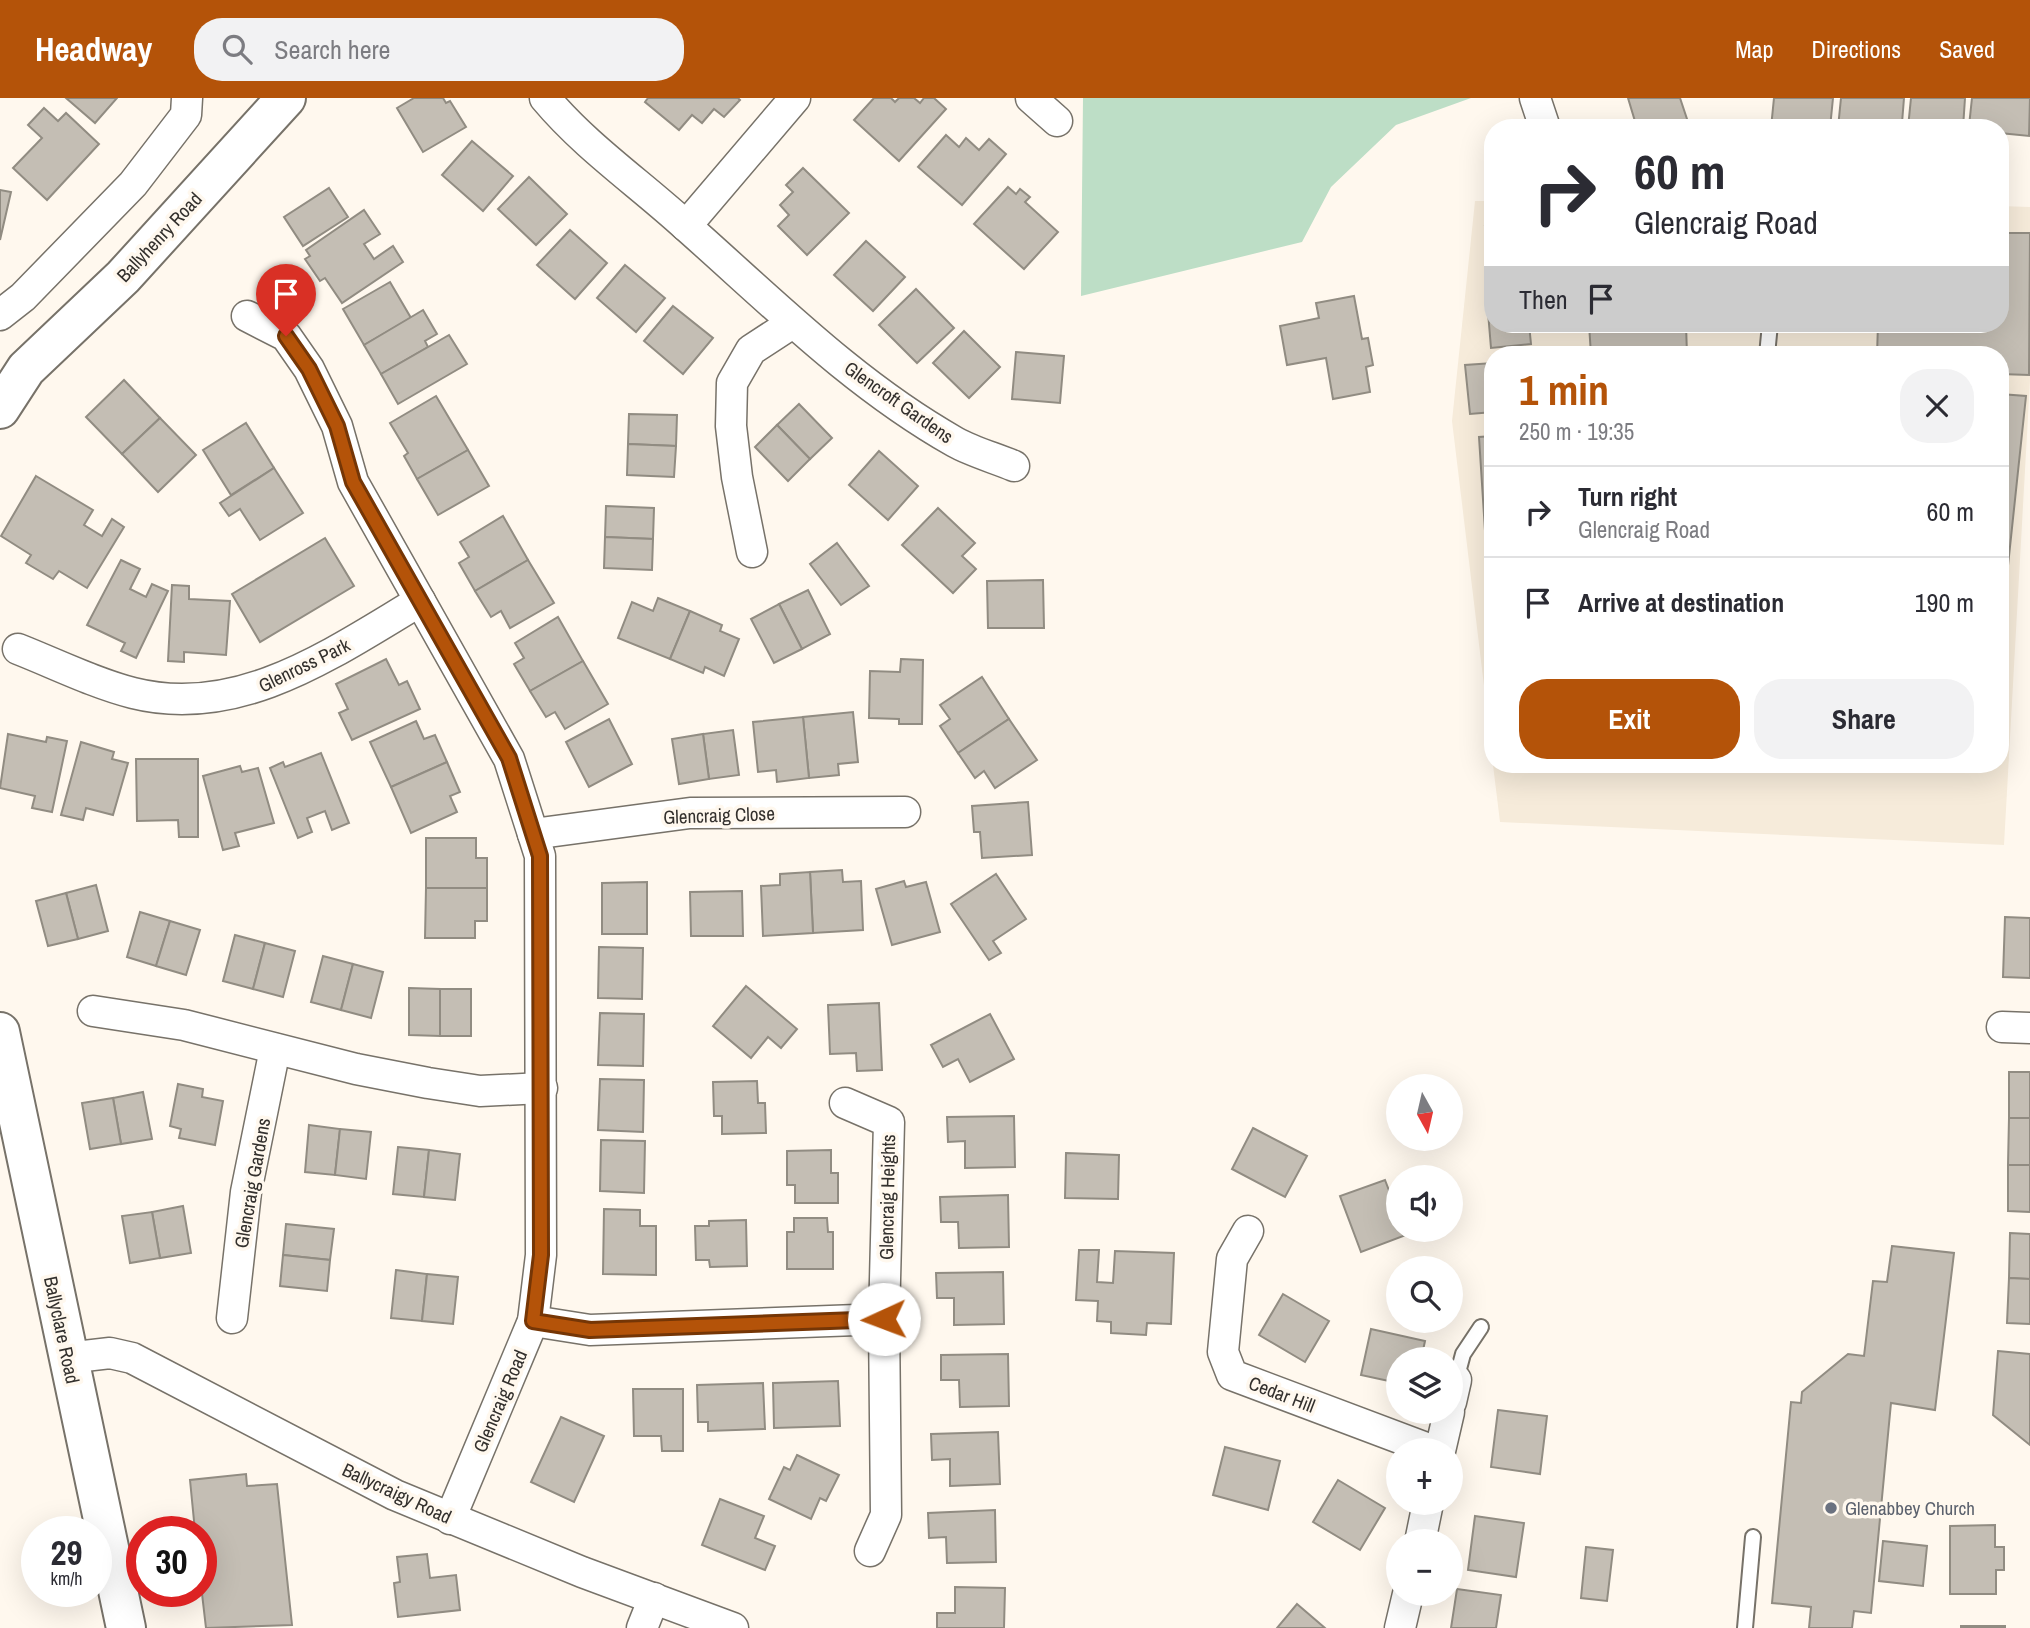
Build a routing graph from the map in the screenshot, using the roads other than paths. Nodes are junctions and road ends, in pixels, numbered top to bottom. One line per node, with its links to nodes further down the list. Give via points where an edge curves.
1 (187, 98): 10 (street, via 186,115 133,184 23,297)
2 (286, 98): 13 (main road, Ballyhenry Road, via 123,276)
3 (545, 98): 9 (street, Glencroft Gardens, via 569,127)
4 (795, 98): 9 (street)
5 (1031, 98): 8 (street)
6 (1535, 98): 7 (street)
7 (1542, 119)
8 (1057, 121)
9 (686, 226): 12 (street, Glencroft Gardens)
10 (0, 314)
11 (247, 316): 17 (street, Glencraig Road, via 286,336 309,369 337,426 353,482)
12 (792, 324): 15 (street, Glencroft Gardens, via 883,394 956,442); 16 (street, via 751,350 732,383 734,452)
13 (13, 375): 14 (main road, Ballyhenry Road)
14 (0, 409)
15 (1014, 466)
16 (752, 552)
17 (420, 601): 18 (street, Glenross Park, via 312,665 250,691 186,698 134,694); 20 (street, Glencraig Road, via 509,758)
18 (18, 649)
19 (905, 812): 20 (street, Glencraig Close, via 690,813)
20 (533, 834): 24 (street, Glencraig Road, via 540,856)
21 (93, 1011): 23 (street, via 184,1025)
22 (0, 1032): 32 (main road, Ballyclare Road)
23 (275, 1049): 24 (street, via 480,1091); 27 (street, Glencraig Gardens, via 246,1192)
24 (542, 1088): 29 (street, Glencraig Road, via 541,1255)
25 (845, 1103): 28 (street, Glencraig Heights, via 889,1122)
26 (1248, 1231): 33 (street, Cedar Hill, via 1232,1259 1223,1352 1232,1375)
27 (232, 1318)
28 (884, 1319): 29 (street, via 590,1330); 36 (street, Glencraig Heights, via 886,1515)
29 (533, 1321): 34 (street, Glencraig Road)
30 (1482, 1327): 31 (lane)
31 (1463, 1354)
32 (67, 1357): 34 (street, Ballycraigy Road, via 110,1353 132,1358); 39 (main road, Ballyclare Road)
33 (1399, 1438)
34 (450, 1519): 37 (street, Ballycraigy Road)
35 (1753, 1537): 43 (lane)
36 (870, 1551)
37 (654, 1598): 40 (street); 41 (street, Ballycraigy Road)
38 (1405, 1606): 42 (street)
39 (126, 1628)
40 (642, 1628)
41 (733, 1628)
42 (1400, 1628)
43 (1745, 1628)

